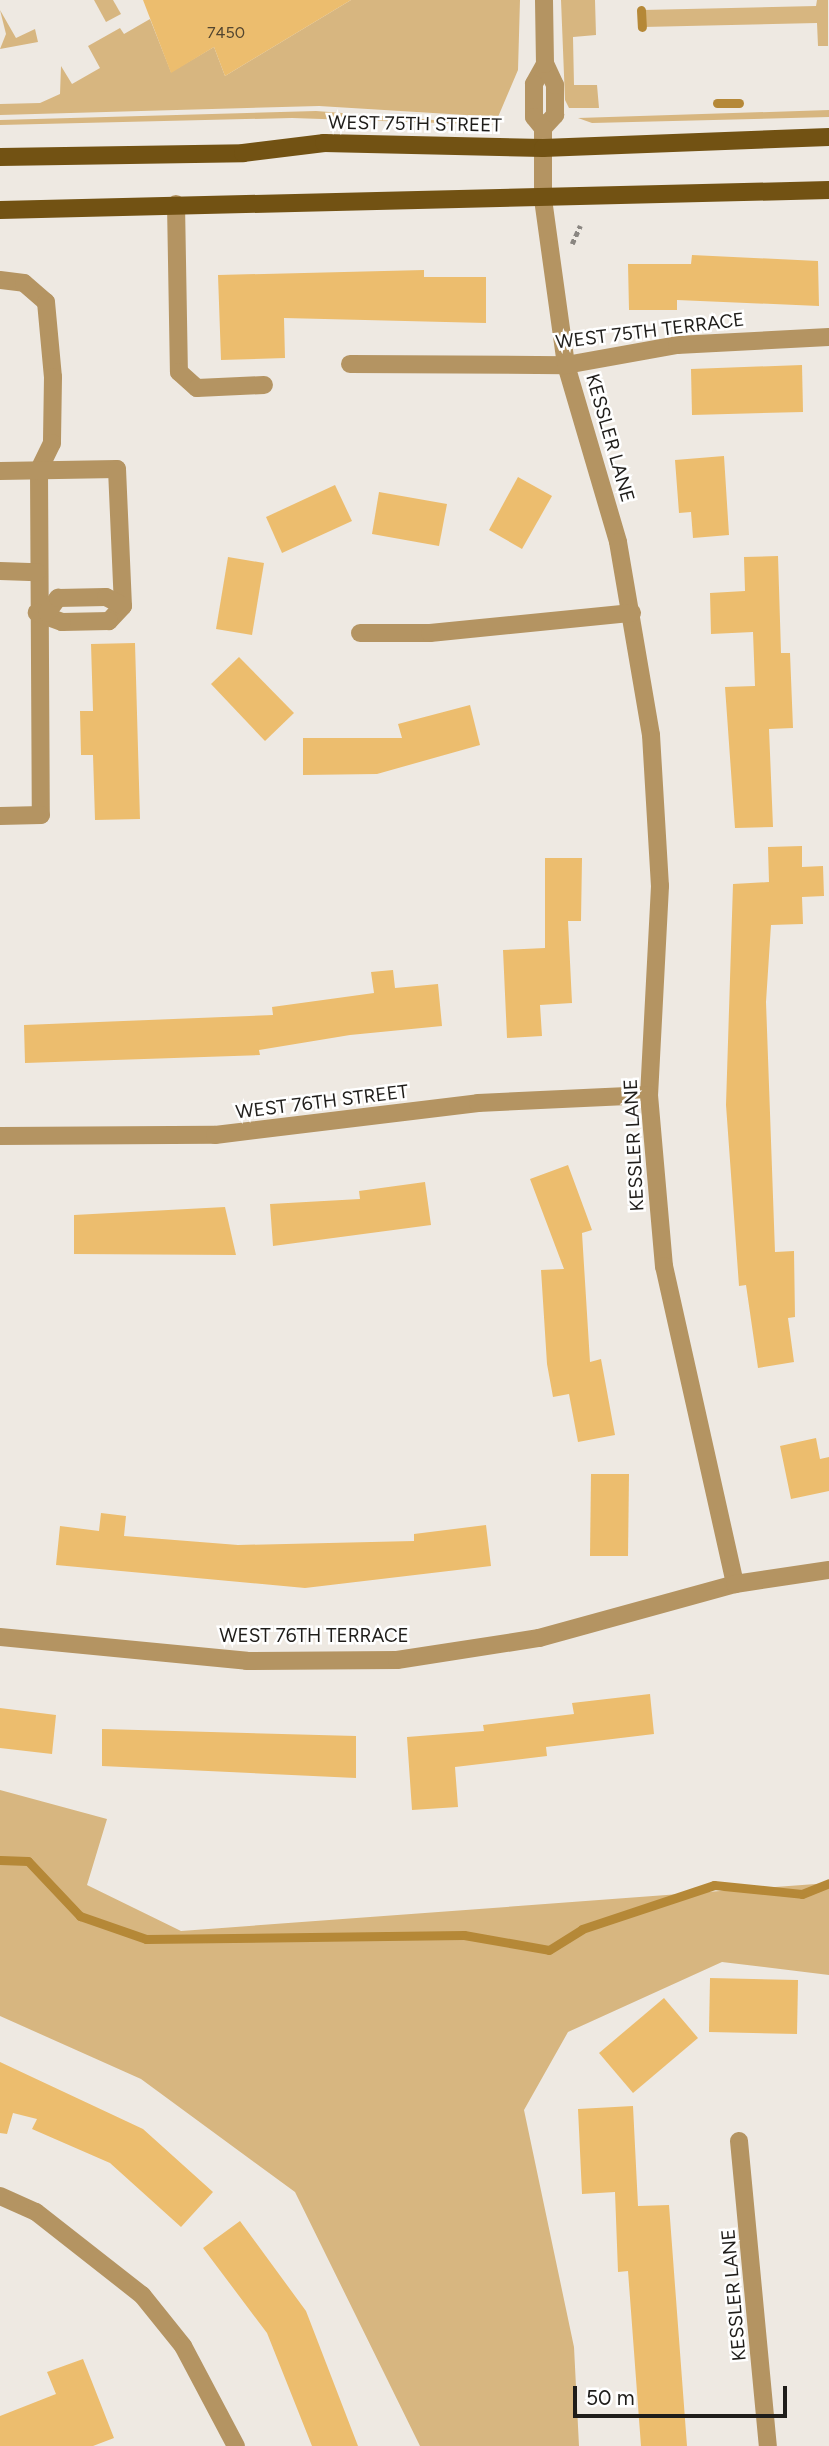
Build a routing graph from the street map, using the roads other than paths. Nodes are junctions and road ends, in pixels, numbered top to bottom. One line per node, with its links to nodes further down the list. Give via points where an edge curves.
1 (544, 0): 3 (street, KESSLER LANE, via 545,64 533,102 543,128)
2 (829, 137): 3 (main road, WEST 75TH STREET)
3 (543, 148): 4 (main road, WEST 75TH STREET, via 324,143 243,153); 6 (street, KESSLER LANE)
4 (0, 157)
5 (829, 190): 6 (main road)
6 (543, 199): 7 (main road); 12 (street, KESSLER LANE)
7 (176, 204): 8 (main road); 13 (street, via 179,372 197,388)
8 (0, 210)
9 (0, 280): 14 (street, via 24,283 46,302 52,443)
10 (829, 337): 12 (street, WEST 75TH TERRACE, via 677,345)
11 (350, 364): 12 (street, WEST 75TH TERRACE)
12 (566, 365): 19 (street, KESSLER LANE)
13 (264, 385)
14 (39, 470): 15 (street); 17 (street); 18 (street, via 117,468 123,606 109,621 62,622)
15 (0, 471)
16 (0, 571): 17 (street)
17 (37, 572): 18 (street)
18 (42, 613): 21 (street, via 41,815)
19 (632, 613): 20 (street, via 430,633); 22 (street, KESSLER LANE, via 651,736 660,886)
20 (360, 633)
21 (0, 816)
22 (649, 1095): 23 (street, WEST 76TH STREET, via 478,1103 215,1135); 25 (street, KESSLER LANE, via 680,1354)
23 (0, 1136)
24 (829, 1570): 25 (street, WEST 76TH TERRACE)
25 (735, 1584): 26 (street, WEST 76TH TERRACE, via 539,1638 397,1660 247,1661)
26 (0, 1637)
27 (739, 2141): 30 (street, KESSLER LANE)
28 (0, 2196): 29 (street, via 37,2212 113,2268 183,2346)
29 (230, 2443)
30 (768, 2446)

